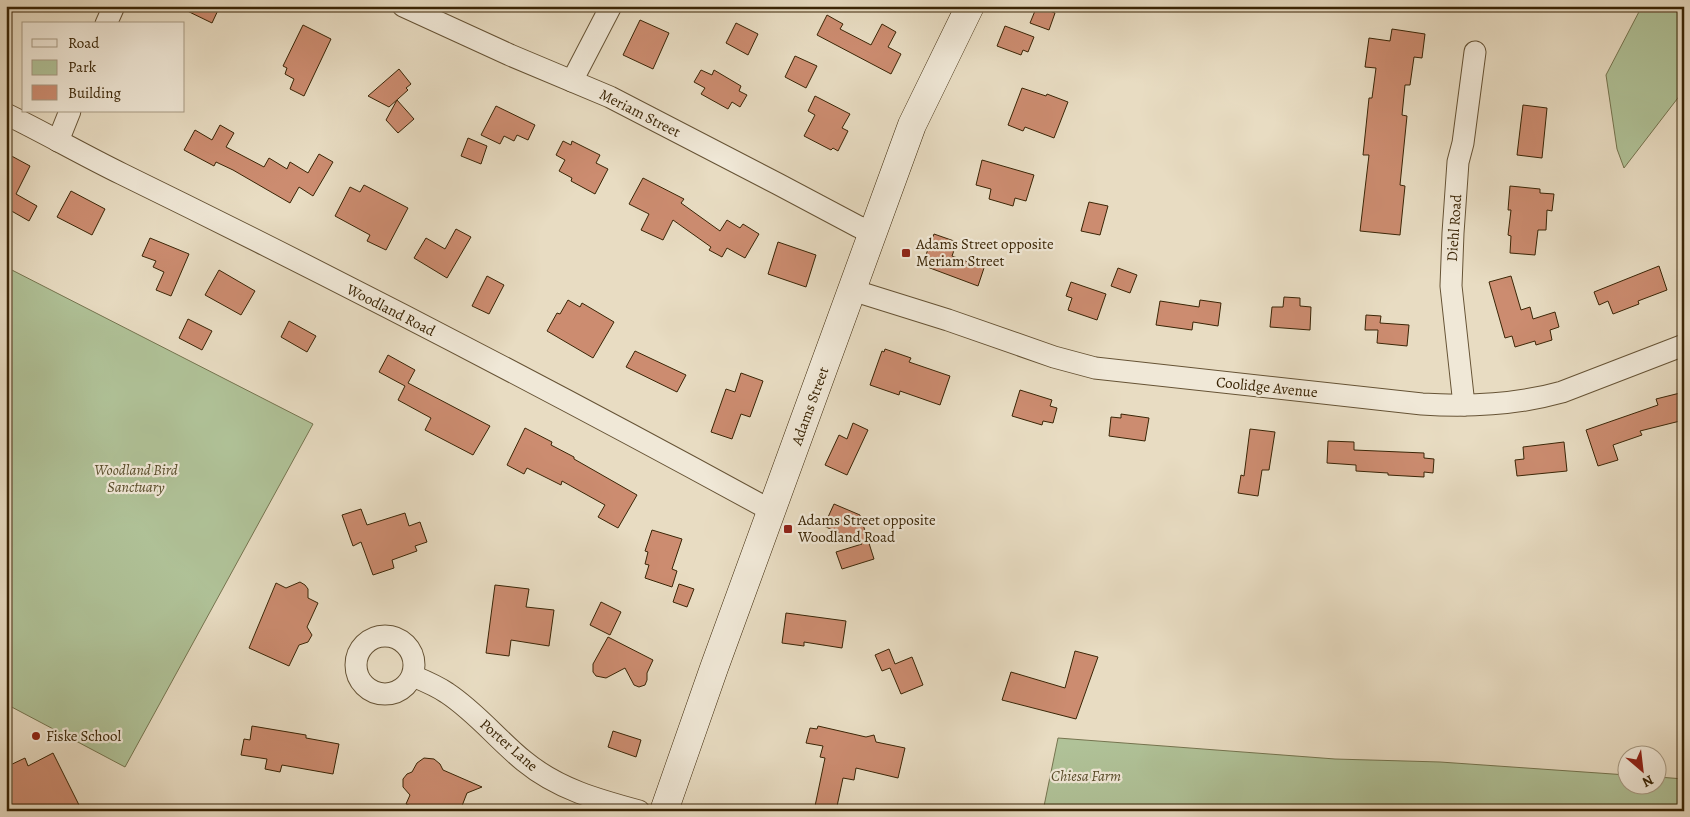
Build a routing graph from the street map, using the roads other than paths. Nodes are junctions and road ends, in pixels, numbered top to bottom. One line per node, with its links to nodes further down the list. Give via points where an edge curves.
1 (114, 6): 5 (street)
2 (403, 6): 7 (street, Meriam Street)
3 (611, 6): 7 (street)
4 (970, 6): 11 (main road, Adams Street, via 912,125)
5 (107, 22)
6 (1475, 52): 14 (street, Diehl Road, via 1458,162 1452,233 1451,278)
7 (572, 81): 11 (street, Meriam Street, via 610,97)
8 (70, 112): 10 (street)
9 (6, 114): 10 (street, Woodland Road)
10 (58, 141): 15 (street, Woodland Road, via 460,345)
11 (873, 232): 12 (main road, Adams Street)
12 (852, 290): 14 (street, Coolidge Avenue, via 1095,368 1422,404); 15 (main road, Adams Street)
13 (1684, 345): 14 (street, Coolidge Avenue, via 1562,392 1521,402)
14 (1464, 405)
15 (772, 511): 18 (main road, Adams Street)
16 (413, 676): 17 (street, Porter Lane, via 447,693 538,772 593,799)
17 (639, 811)
18 (664, 811)

